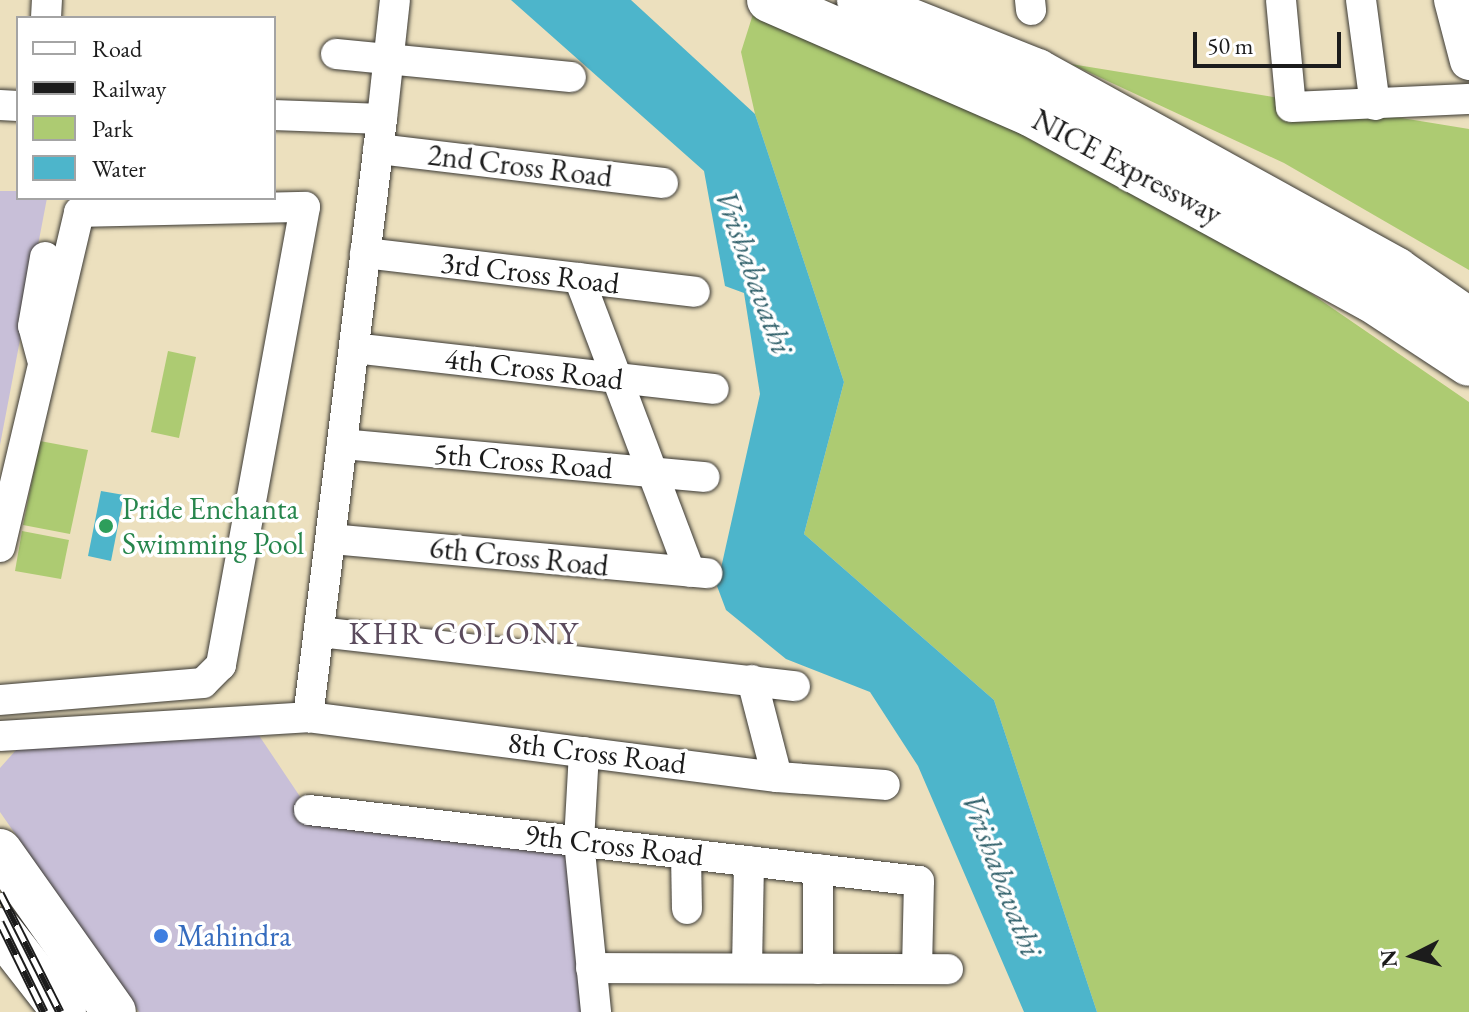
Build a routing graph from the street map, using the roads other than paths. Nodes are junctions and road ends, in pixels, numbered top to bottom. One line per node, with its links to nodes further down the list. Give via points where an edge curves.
1 (395, 0): 8 (street)
2 (769, 0): 24 (highway, NICE Expressway, via 1032,115 1370,299)
3 (859, 0): 21 (highway, NICE Expressway, via 1037,71 1397,270)
4 (1281, 0): 12 (street, via 1291,107)
5 (1361, 0): 12 (street)
6 (1453, 0): 9 (main road)
7 (336, 54): 8 (street)
8 (391, 57): 10 (street); 14 (street)
9 (1469, 61)
10 (571, 77)
11 (1469, 99): 12 (street)
12 (1375, 105)
13 (276, 115): 14 (street)
14 (382, 119): 15 (street)
15 (378, 149): 16 (street, 2nd Cross Road); 17 (street)
16 (663, 183)
17 (365, 253): 19 (street, 3rd Cross Road); 22 (street)
18 (45, 257): 25 (street, via 33,326)
19 (579, 278): 20 (street, 3rd Cross Road); 26 (street)
20 (695, 292)
21 (1469, 320)
22 (354, 348): 26 (street, 4th Cross Road); 29 (street)
23 (290, 364): 28 (street, via 280,427)
24 (1469, 364)
25 (44, 369): 28 (street, via 79,212 305,207); 34 (street)
26 (616, 378): 27 (street, 4th Cross Road); 30 (street)
27 (714, 389)
28 (262, 441): 39 (street, via 229,637 221,665 203,683)
29 (342, 444): 30 (street, 5th Cross Road); 32 (street)
30 (653, 473): 31 (street, 5th Cross Road); 35 (street)
31 (704, 477)
32 (331, 539): 35 (street, 6th Cross Road); 36 (street)
33 (666, 539): 35 (street)
34 (0, 547)
35 (687, 572)
36 (320, 632): 37 (street); 40 (street)
37 (752, 680): 38 (street); 43 (street)
38 (795, 686)
39 (0, 700)
40 (308, 717): 41 (street, 8th Cross Road); 42 (street, 8th Cross Road)
41 (0, 736)
42 (584, 752): 43 (street, 8th Cross Road); 46 (street)
43 (777, 777): 44 (street, 8th Cross Road)
44 (885, 785)
45 (309, 810): 46 (street, 9th Cross Road)
46 (579, 841): 48 (street, 9th Cross Road); 53 (street)
47 (0, 851): 59 (highway)
48 (686, 854): 49 (street, 9th Cross Road); 51 (street)
49 (749, 861): 50 (street, 9th Cross Road); 54 (street)
50 (818, 869): 55 (street); 56 (street, 9th Cross Road, via 919,881)
51 (687, 909)
52 (0, 930): 58 (highway)
53 (591, 968): 54 (street); 60 (street)
54 (747, 968): 55 (street)
55 (818, 969): 56 (street)
56 (917, 969): 57 (street)
57 (948, 969)
58 (64, 1012)
59 (114, 1012)
60 (596, 1012)

